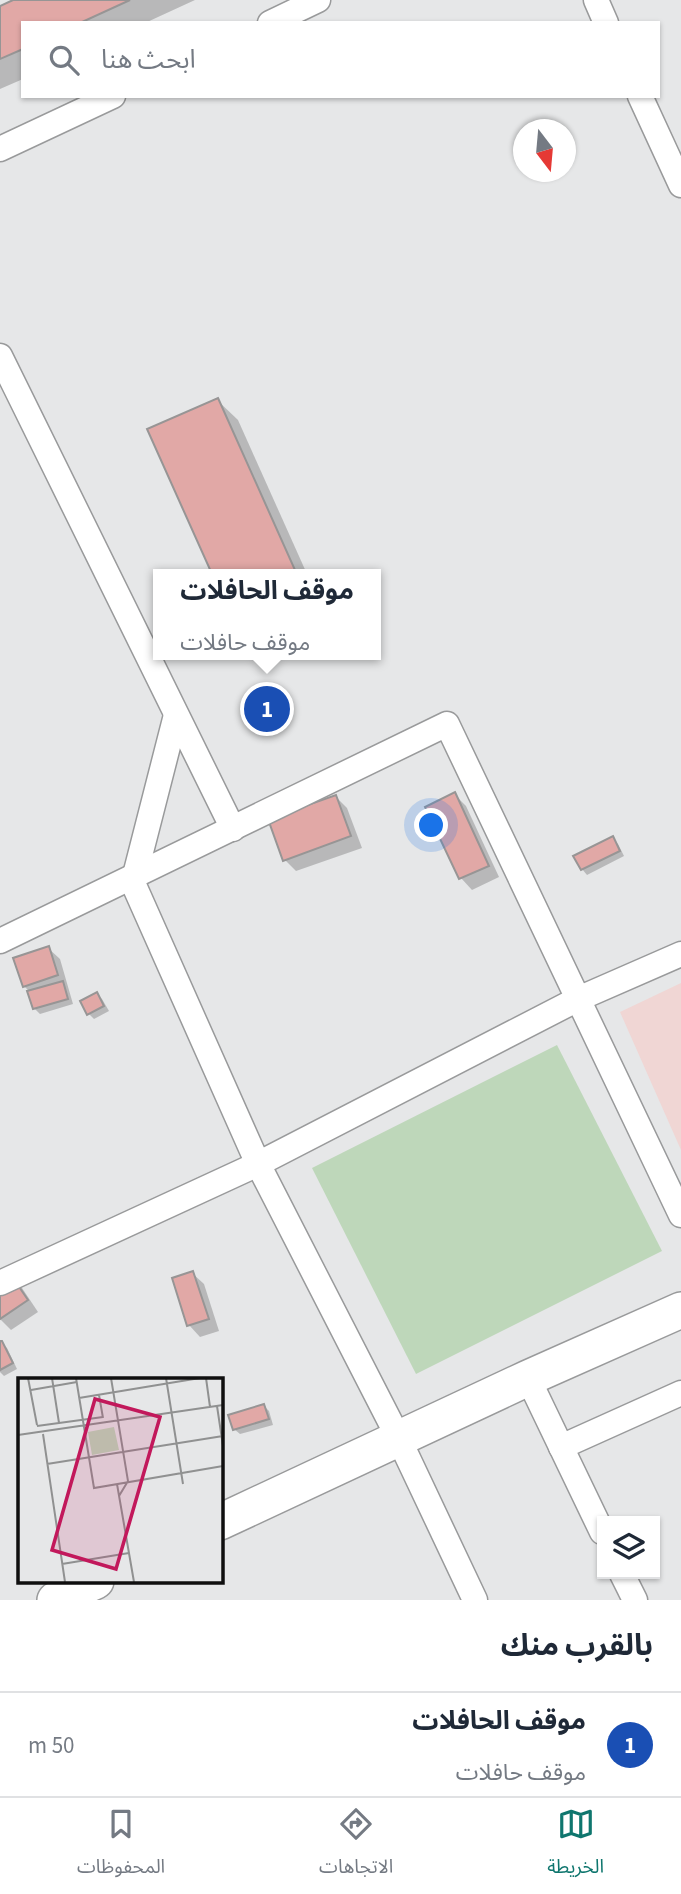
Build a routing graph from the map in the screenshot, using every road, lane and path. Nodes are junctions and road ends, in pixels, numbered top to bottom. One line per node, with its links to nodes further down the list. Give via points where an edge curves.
1 (318, 0): 3 (street)
2 (596, 0): 4 (street)
3 (274, 21)
4 (606, 21)
5 (109, 98): 7 (street)
6 (641, 98): 8 (street)
7 (0, 149)
8 (681, 185)
9 (0, 356): 10 (street)
10 (176, 715): 11 (street); 12 (street)
11 (233, 829): 12 (street); 15 (street, via 447,724)
12 (135, 875): 13 (street); 16 (street, via 133,883)
13 (0, 941)
14 (681, 954): 15 (street)
15 (578, 999): 16 (street); 17 (street)
16 (258, 1164): 18 (street); 22 (street)
17 (681, 1215)
18 (0, 1283)
19 (681, 1310): 20 (main road)
20 (528, 1378): 22 (main road); 23 (street)
21 (681, 1393): 23 (street)
22 (398, 1437): 24 (main road); 29 (street)
23 (561, 1447): 25 (street)
24 (222, 1521)
25 (597, 1522)
26 (624, 1579): 30 (street)
27 (94, 1582): 28 (main road)
28 (55, 1600)
29 (475, 1600)
30 (635, 1600)

